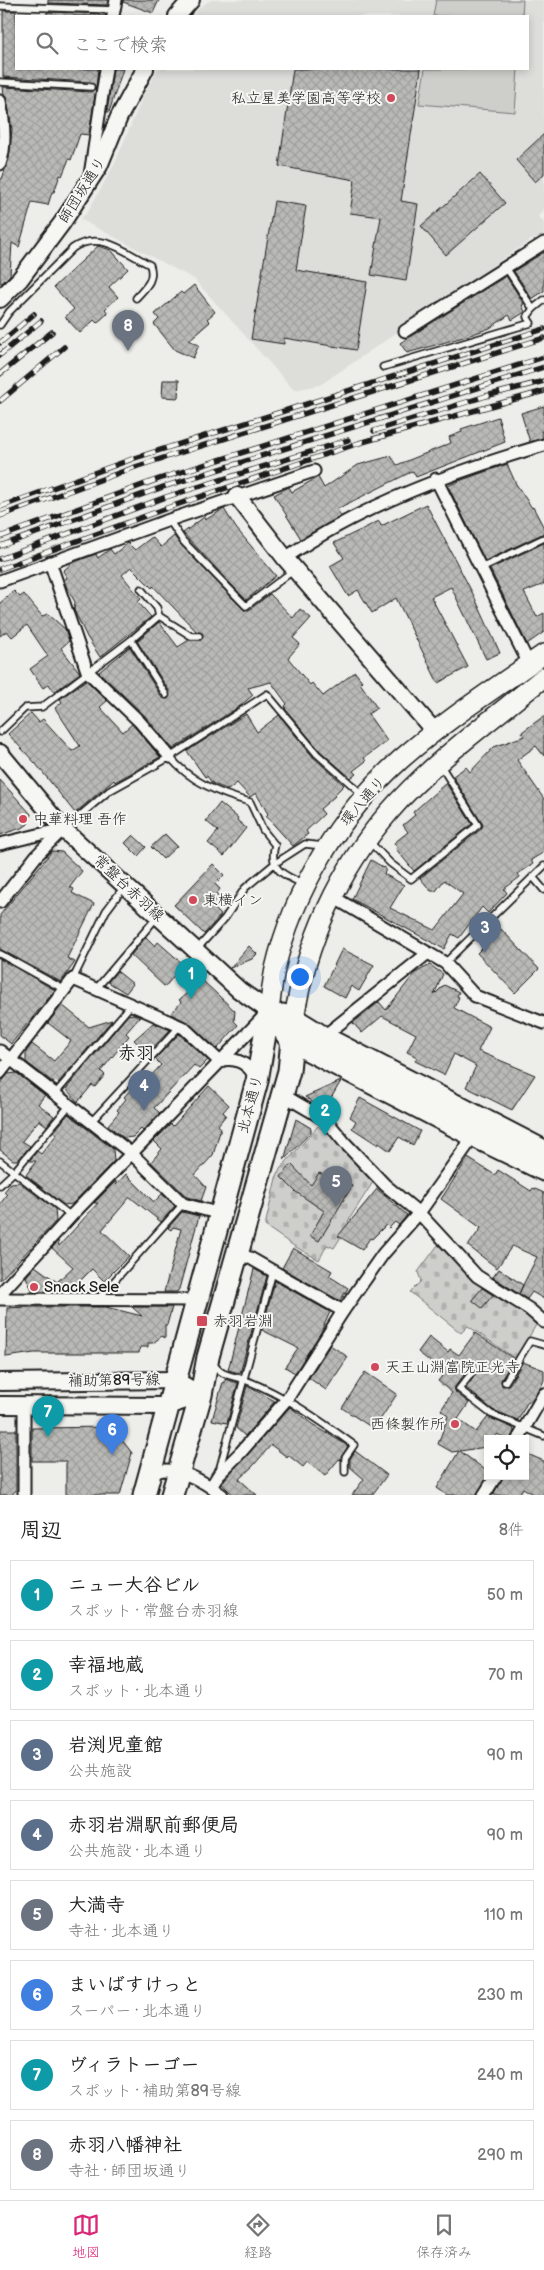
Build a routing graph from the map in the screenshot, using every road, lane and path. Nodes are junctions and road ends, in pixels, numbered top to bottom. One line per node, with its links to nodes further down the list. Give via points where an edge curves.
1 (191, 0): 4 (street)
2 (0, 6): 3 (lane)
3 (115, 9)
4 (178, 15)
5 (106, 70): 12 (street)
6 (144, 70): 12 (street, 師団坂通り, via 119,117 99,166)
7 (0, 82): 8 (lane)
8 (91, 87)
9 (0, 101): 10 (street)
10 (2, 119): 11 (street, via 3,157)
11 (0, 164)
12 (89, 180): 16 (street, 師団坂通り, via 62,223 20,279)
13 (544, 243): 14 (street)
14 (505, 266): 18 (lane); 20 (street)
15 (136, 298): 19 (lane, via 150,282 153,273 150,265 102,240 91,240 73,248)
16 (0, 299)
17 (544, 300): 18 (lane)
18 (533, 309): 21 (lane, via 527,317 531,323)
19 (0, 325)
20 (405, 331)
21 (383, 367)
22 (544, 445): 24 (street)
23 (314, 471): 25 (street)
24 (436, 479): 29 (street, via 317,536); 30 (street)
25 (236, 496): 26 (street); 29 (street)
26 (169, 520): 28 (street); 29 (lane, via 183,540 246,606)
27 (544, 538): 30 (lane)
28 (50, 562): 31 (street); 37 (street)
29 (290, 564): 41 (street)
30 (480, 568): 36 (street)
31 (0, 581)
32 (141, 589): 33 (lane, via 158,608)
33 (159, 616): 34 (lane, via 191,636); 35 (lane)
34 (199, 636)
35 (132, 640): 37 (lane); 39 (lane)
36 (539, 661): 41 (main road, 環八通り)
37 (87, 672): 40 (lane, via 42,707 24,708); 43 (street)
38 (544, 677): 44 (main road, 環八通り)
39 (166, 695)
40 (0, 732)
41 (435, 732): 45 (main road, 環八通り, via 399,761)
42 (0, 754): 46 (street, 常盤台赤羽線)
43 (170, 757): 45 (lane, via 267,694 317,754); 46 (lane, via 109,791); 50 (lane, via 179,768 227,796 250,802 263,830 275,845)
44 (439, 764): 47 (main road, 環八通り, via 390,810); 47 (lane, via 478,825 410,879)
45 (365, 797): 49 (main road, 環八通り)
46 (63, 829): 48 (street); 54 (street, 常盤台赤羽線); 57 (street, via 37,855)
47 (367, 839): 56 (main road, 環八通り)
48 (0, 844)
49 (328, 846): 50 (lane, via 305,844); 53 (main road, 環八通り)
50 (274, 864): 53 (lane, via 286,876); 59 (lane, via 245,888 225,918)
51 (544, 866): 52 (lane)
52 (533, 877): 55 (lane); 62 (lane)
53 (306, 885): 67 (main road, 環八通り, via 274,971)
54 (126, 886): 58 (street, 常盤台赤羽線); 63 (lane, via 106,911)
55 (544, 890)
56 (333, 897): 60 (street); 68 (main road, 環八通り, via 310,953)
57 (0, 902)
58 (158, 916): 59 (street, 常盤台赤羽線); 64 (lane)
59 (196, 951): 67 (street, 常盤台赤羽線, via 239,990)
60 (428, 953): 62 (street); 71 (street)
61 (0, 954): 65 (lane)
62 (444, 963): 69 (street, via 475,996)
63 (73, 979): 64 (street); 65 (street)
64 (96, 989): 66 (street)
65 (65, 990): 74 (street)
66 (132, 1005): 70 (street); 78 (lane)
67 (269, 1011): 68 (highway); 72 (highway); 75 (street); 77 (highway, 北本通り)
68 (294, 1019): 71 (highway); 72 (highway, 北本通り)
69 (544, 1023)
70 (180, 1026): 75 (street); 81 (lane)
71 (323, 1037): 82 (highway)
72 (291, 1041): 79 (highway, 北本通り); 82 (highway)
73 (0, 1051): 74 (street)
74 (11, 1060): 76 (street); 78 (street)
75 (219, 1060): 77 (street, via 239,1061 250,1068); 84 (street)
76 (0, 1073)
77 (257, 1081): 91 (highway, 北本通り)
78 (55, 1094): 80 (street)
79 (283, 1095): 90 (street, via 326,1120 385,1185); 93 (highway, 北本通り)
80 (70, 1106): 81 (street); 87 (lane)
81 (91, 1122): 84 (street)
82 (478, 1129): 83 (highway); 86 (highway); 90 (street)
83 (544, 1151)
84 (132, 1154): 89 (street); 92 (street)
85 (0, 1161): 87 (lane)
86 (544, 1170)
87 (14, 1172): 88 (lane); 92 (lane)
88 (0, 1185)
89 (183, 1204): 91 (street); 97 (lane)
90 (419, 1213): 99 (street, via 383,1254); 100 (street, via 477,1276)
91 (221, 1214): 98 (highway, 北本通り)
92 (71, 1216): 95 (street)
93 (238, 1254): 94 (street); 102 (highway, 北本通り)
94 (273, 1272): 99 (street); 104 (lane)
95 (0, 1294)
96 (0, 1298): 97 (street)
97 (99, 1298): 98 (street)
98 (198, 1300): 105 (highway, 北本通り)
99 (343, 1311): 110 (street)
100 (544, 1322)
101 (544, 1345): 107 (lane, via 530,1341)
102 (208, 1357): 104 (lane, via 219,1372); 109 (highway, 北本通り)
103 (471, 1374): 114 (lane, via 459,1389 491,1414)
104 (245, 1379): 110 (lane); 119 (lane)
105 (175, 1380): 106 (street, 補助第89号線); 109 (street, 補助第89号線); 113 (highway, 北本通り)
106 (0, 1382)
107 (505, 1382)
108 (544, 1394): 114 (street)
109 (201, 1396): 113 (street, 補助第89号線); 117 (highway, 北本通り)
110 (287, 1399): 118 (lane, via 354,1445 345,1458); 119 (street)
111 (0, 1405): 112 (street, 補助第89号線)
112 (24, 1405): 113 (street, 補助第89号線); 123 (street)
113 (168, 1406): 121 (highway, 北本通り)
114 (524, 1428): 115 (street); 116 (lane)
115 (520, 1435)
116 (544, 1436)
117 (179, 1472): 121 (street, via 164,1468 154,1472); 122 (street); 124 (highway, 北本通り)
118 (345, 1472)
119 (219, 1474): 122 (street)
120 (493, 1480): 126 (street)
121 (146, 1486)
122 (211, 1487): 125 (street)
123 (24, 1495)
124 (172, 1495)
125 (222, 1495)
126 (484, 1495)

